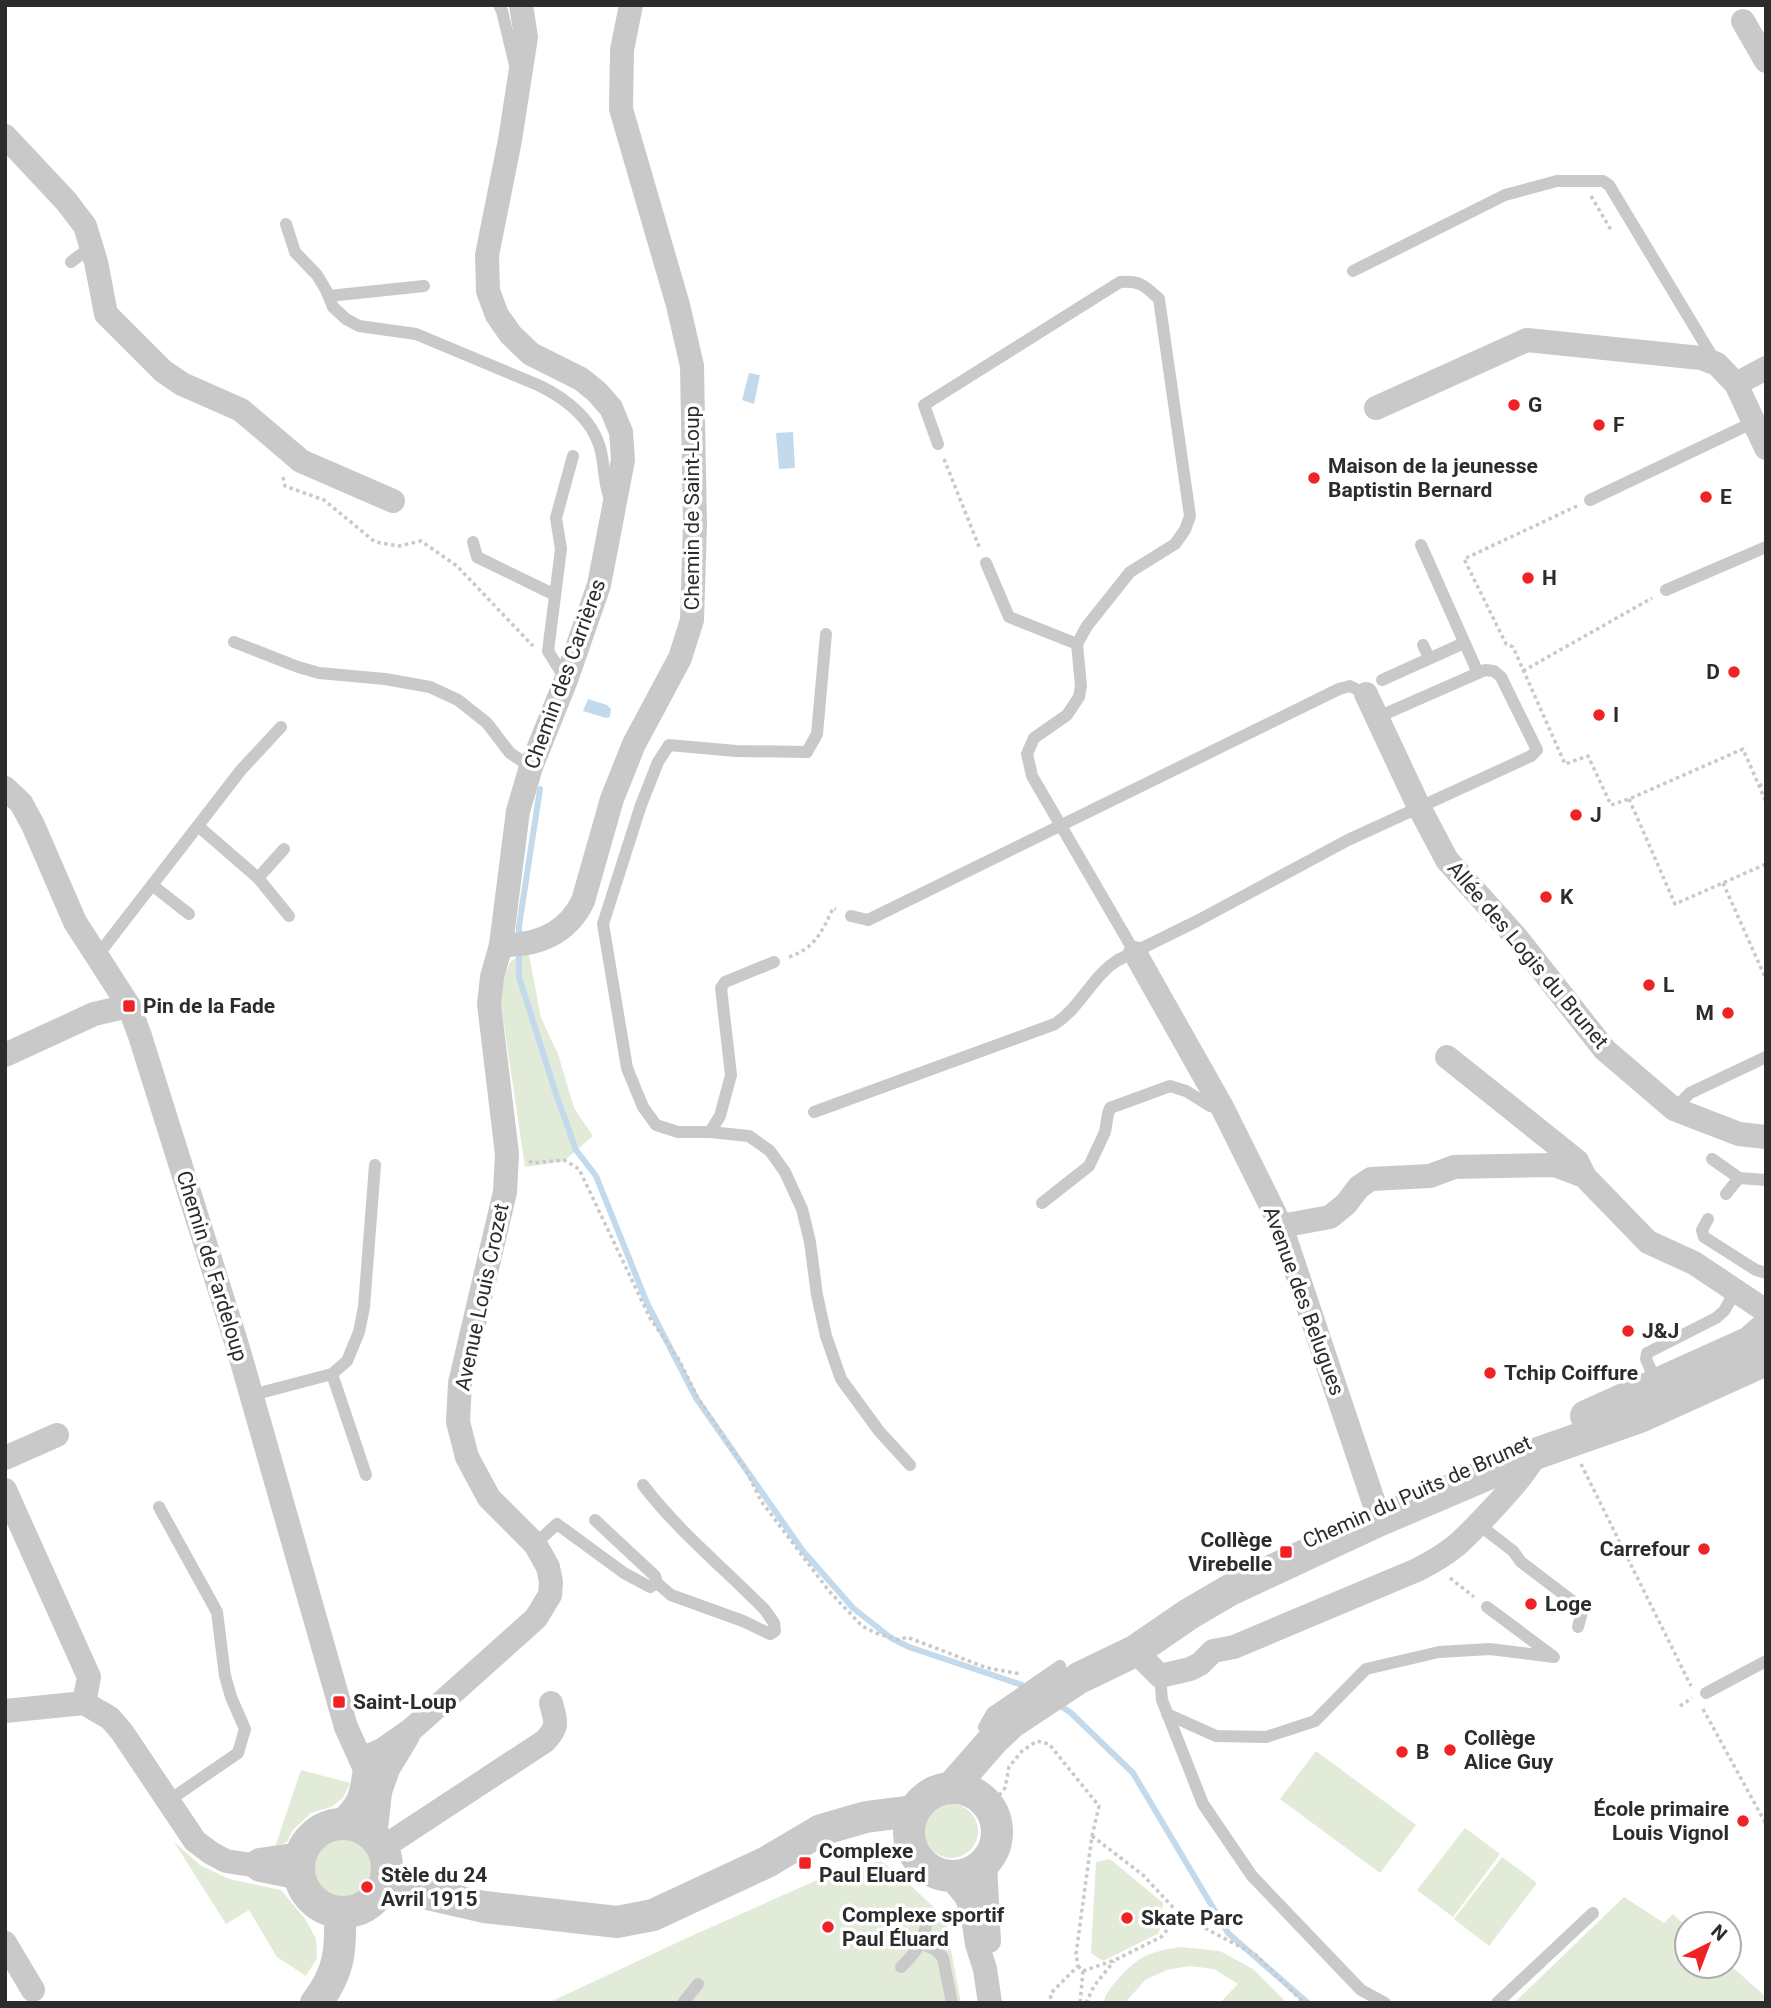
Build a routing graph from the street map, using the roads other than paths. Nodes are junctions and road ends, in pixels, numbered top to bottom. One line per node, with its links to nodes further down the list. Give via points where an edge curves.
1 (499, 5): 6 (lane)
2 (521, 5): 6 (street, Chemin des Carrières, via 526,37)
3 (631, 5): 50 (street, Chemin de Saint-Loup, via 622,50 621,109 692,366 692,620 680,658 634,744 612,799)
4 (1743, 21): 5 (street)
5 (1766, 61)
6 (519, 82): 24 (street, Chemin des Carrières, via 487,255 488,291 511,335 531,354 581,379 611,408 621,432 623,460)
7 (5, 136): 9 (street, via 66,201 85,226)
8 (286, 224): 13 (lane, via 295,252)
9 (92, 245): 10 (lane); 23 (street, via 101,315 163,371 241,410 301,461)
10 (71, 262)
11 (1353, 271): 14 (lane, via 1505,195 1557,181 1603,181)
12 (424, 286): 13 (lane)
13 (329, 296): 24 (lane, via 333,307 359,326 416,334 557,394 590,426 598,441 606,491)
14 (1717, 364): 16 (street); 17 (street, via 1701,358 1527,340)
15 (1766, 368): 16 (street)
16 (1736, 384): 18 (street)
17 (1376, 408)
18 (1754, 422): 20 (street); 22 (lane)
19 (938, 444): 33 (lane, via 924,405 1120,282 1135,281 1159,299 1190,516 1175,544 1121,582)
20 (1766, 448)
21 (573, 456): 30 (lane, via 556,519 561,549)
22 (1590, 500)
23 (393, 501)
24 (614, 508): 38 (street, Chemin des Carrières, via 599,585)
25 (473, 542): 30 (lane, via 477,557)
26 (1421, 545): 34 (lane)
27 (1766, 547): 29 (lane)
28 (986, 563): 33 (lane, via 1009,617)
29 (1666, 590)
30 (555, 595): 38 (lane, via 548,651)
31 (826, 634): 54 (lane, via 817,734 807,752 669,745 641,805)
32 (234, 642): 42 (lane, via 319,673 430,687 458,700 487,723 510,753)
33 (1077, 643): 46 (lane, via 1079,697 1067,715 1034,738 1027,754 1032,776)
34 (1464, 643): 36 (lane); 37 (lane)
35 (1423, 645): 36 (lane)
36 (1429, 658): 39 (lane)
37 (1478, 673): 40 (lane); 44 (lane, via 1494,671 1501,677 1537,750)
38 (566, 680): 42 (street, Chemin des Carrières)
39 (1374, 687): 40 (street, Allée des Logis du Brunet); 46 (lane, via 1339,689)
40 (1378, 717): 44 (street, Allée des Logis du Brunet)
41 (281, 727): 45 (lane)
42 (531, 767): 55 (street, Chemin des Carrières, via 518,811)
43 (5, 788): 57 (street, Chemin de Fardeloup, via 21,803 33,825 75,922)
44 (1419, 807): 56 (lane); 63 (street, Allée des Logis du Brunet, via 1447,860 1516,937 1605,1050)
45 (198, 826): 48 (lane); 49 (lane)
46 (1060, 826): 53 (lane, via 868,920); 56 (lane)
47 (284, 849): 48 (lane)
48 (258, 878): 52 (lane)
49 (152, 885): 51 (lane); 57 (lane)
50 (578, 912): 54 (lane); 55 (street, via 554,934)
51 (189, 914)
52 (289, 916)
53 (850, 916)
54 (603, 924): 66 (lane, via 627,1068 643,1107 656,1125 678,1132)
55 (515, 944): 96 (street, Avenue Louis Crozet, via 492,976 489,1004 507,1154 505,1192 460,1383 458,1422 467,1457 489,1498)
56 (1135, 953): 64 (street, Avenue des Belugues); 65 (lane, via 1106,968 1055,1024)
57 (96, 956): 59 (street, Chemin de Fardeloup)
58 (774, 962): 66 (lane, via 725,982 721,988 731,1075 720,1116)
59 (128, 1006): 60 (street, via 94,1014); 84 (street, Chemin de Fardeloup)
60 (5, 1055)
61 (1766, 1057): 63 (lane, via 1690,1093)
62 (1447, 1058): 70 (street, via 1577,1161)
63 (1674, 1109): 67 (street, Allée des Logis du Brunet, via 1738,1134)
64 (1223, 1110): 74 (lane, via 1170,1086 1110,1108 1089,1166); 76 (street, Avenue des Belugues)
65 (814, 1112)
66 (710, 1132): 88 (lane, via 749,1136 770,1151 785,1172 802,1209 826,1336 841,1379)
67 (1766, 1137)
68 (1712, 1159): 71 (lane)
69 (375, 1165): 82 (lane, via 359,1332 346,1361)
70 (1584, 1176): 76 (street, via 1555,1166 1454,1167 1430,1176 1371,1180 1330,1217); 78 (street, via 1648,1242 1694,1263)
71 (1739, 1178): 72 (lane); 73 (lane)
72 (1766, 1180)
73 (1727, 1194)
74 (1042, 1203)
75 (1708, 1219): 77 (lane, via 1704,1237)
76 (1281, 1226): 93 (street, Avenue des Belugues)
77 (1766, 1273)
78 (1736, 1290): 79 (street); 83 (lane, via 1716,1318 1647,1353)
79 (1766, 1311)
80 (1766, 1328): 83 (street, Chemin du Puits de Brunet, via 1750,1342)
81 (1766, 1360): 86 (street, Chemin du Puits de Brunet, via 1640,1417)
82 (332, 1374): 84 (lane); 89 (lane)
83 (1657, 1384): 93 (street, Chemin du Puits de Brunet)
84 (251, 1395): 111 (street, Chemin de Fardeloup, via 346,1727)
85 (57, 1435): 87 (street)
86 (1535, 1454): 95 (street); 100 (street, Chemin du Puits de Brunet, via 1230,1590)
87 (5, 1458)
88 (910, 1465)
89 (366, 1475)
90 (643, 1485): 97 (lane, via 765,1610 775,1632 770,1634 671,1595)
91 (5, 1490): 105 (street, via 89,1677)
92 (159, 1507): 114 (lane, via 216,1612 225,1676 245,1729 238,1753)
93 (1376, 1510): 102 (street, Chemin du Puits de Brunet, via 1210,1588)
94 (595, 1520): 97 (lane)
95 (1478, 1524): 99 (lane, via 1575,1603 1582,1612); 103 (street, via 1458,1544 1417,1570 1234,1647 1213,1651 1190,1669)
96 (535, 1544): 97 (lane, via 557,1524 624,1573 650,1587); 109 (street, Avenue Louis Crozet, via 551,1582 550,1595 536,1618)
97 (657, 1583)
98 (1487, 1607): 108 (lane, via 1554,1657 1490,1649 1439,1652 1366,1669 1315,1721 1265,1737 1216,1736)
99 (1578, 1627)
100 (1135, 1651): 102 (street, Chemin du Puits de Brunet); 103 (street)
101 (1766, 1661): 104 (lane)
102 (1068, 1676): 110 (street, Chemin du Puits de Brunet); 110 (lane, via 1028,1688 992,1713 984,1727)
103 (1160, 1676): 108 (lane)
104 (1706, 1693)
105 (83, 1703): 107 (street); 114 (street, via 110,1718)
106 (551, 1703): 117 (street, via 556,1721 545,1741)
107 (5, 1711)
108 (1167, 1714): 135 (lane, via 1203,1804 1252,1876 1361,1990)
109 (412, 1729): 111 (street); 112 (street)
110 (996, 1738): 113 (street, Chemin du Puits de Brunet)
111 (363, 1764): 112 (street, Chemin de Fardeloup); 115 (street, via 362,1794)
112 (380, 1792): 117 (street)
113 (974, 1796): 116 (street, via 940,1789 929,1794 920,1802); 118 (street, via 995,1817 998,1829 993,1853)
114 (169, 1801): 119 (street, via 195,1841 226,1861)
115 (339, 1824): 117 (street, via 365,1830); 119 (street, via 315,1833 306,1843)
116 (911, 1826): 120 (street, via 912,1850 927,1868); 121 (street, via 866,1817 842,1822 767,1862 631,1921 484,1907)
117 (379, 1843): 121 (street, via 386,1860)
118 (985, 1863): 120 (street, via 969,1874); 128 (street, via 990,1939)
119 (300, 1866): 122 (street, via 305,1891 314,1902)
120 (949, 1876): 128 (street, via 972,1911)
121 (384, 1884): 122 (street, via 367,1905)
122 (340, 1912): 131 (street, via 334,1973)
123 (1593, 1913): 136 (lane)
124 (928, 1919): 126 (lane)
125 (5, 1943): 130 (street)
126 (921, 1943): 127 (lane); 133 (lane, via 943,1958)
127 (901, 1967)
128 (985, 1969): 134 (street)
129 (698, 1984): 132 (lane)
130 (33, 1990)
131 (316, 2003)
132 (683, 2003)
133 (952, 2003)
134 (990, 2003)
135 (1385, 2003)
136 (1497, 2003)

